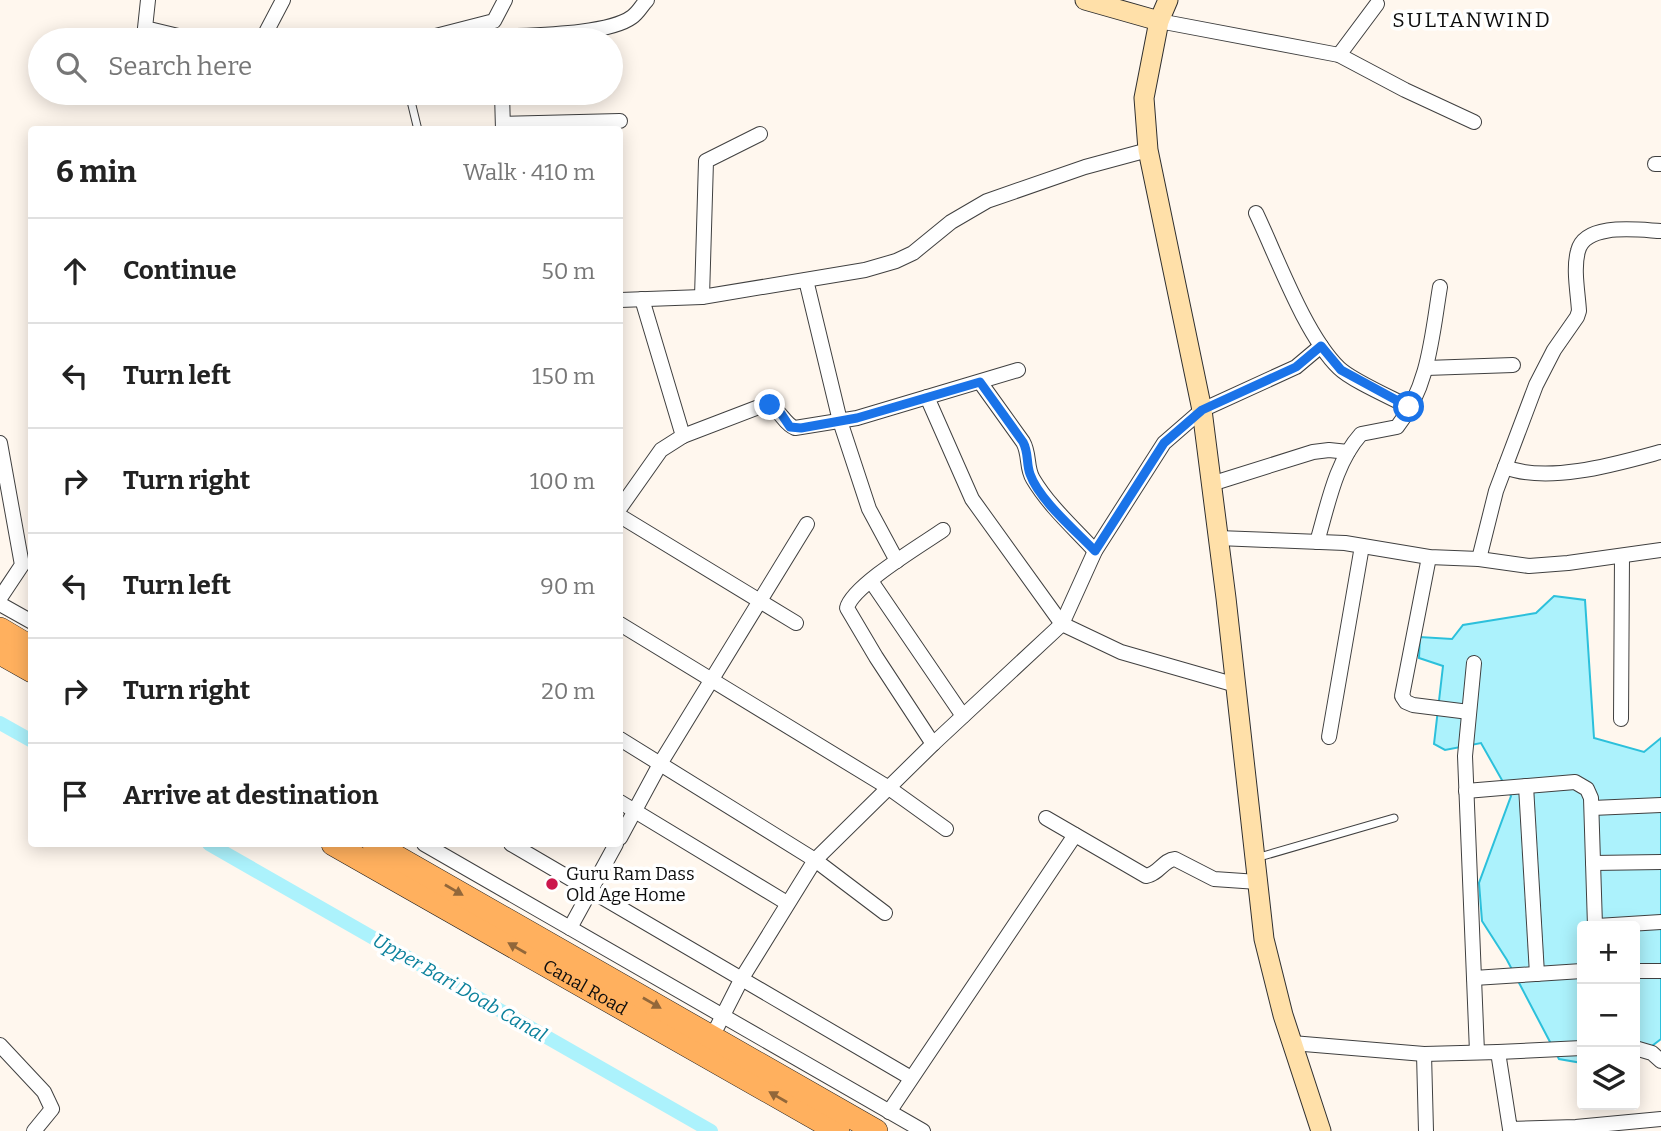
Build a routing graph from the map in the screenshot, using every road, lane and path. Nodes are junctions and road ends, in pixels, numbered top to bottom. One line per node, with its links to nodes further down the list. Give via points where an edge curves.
1 (148, 0): 10 (street)
2 (283, 0): 11 (street)
3 (505, 0): 8 (street)
4 (646, 0): 14 (street, via 632,17)
5 (1085, 0): 9 (street)
6 (1168, 0): 9 (street)
7 (1377, 4): 15 (street)
8 (494, 21): 12 (street); 13 (street)
9 (1159, 22): 15 (street); 24 (street, via 1144,98)
10 (150, 28)
11 (268, 28)
12 (459, 28)
13 (496, 28)
14 (598, 28)
15 (1339, 55): 19 (street)
16 (412, 105): 20 (lane)
17 (502, 105): 21 (street)
18 (620, 121): 22 (street)
19 (1474, 122)
20 (417, 126)
21 (503, 126)
22 (522, 126)
23 (760, 134): 29 (street, via 706,161)
24 (1148, 150): 27 (street, via 987,201 896,261); 39 (street)
25 (1256, 213): 32 (street)
26 (1661, 231): 45 (street, via 1598,232 1581,243 1577,317 1536,385)
27 (806, 280): 29 (street); 40 (street)
28 (1440, 287): 34 (street)
29 (702, 297): 30 (street)
30 (642, 299): 31 (street); 41 (street)
31 (623, 300)
32 (1321, 346): 38 (street, via 1341,370); 39 (street, via 1296,367)
33 (1513, 365): 34 (street)
34 (1426, 368): 38 (street)
35 (1018, 370): 36 (street)
36 (980, 382): 37 (street); 55 (street, via 1028,450 1031,476 1046,499)
37 (927, 397): 40 (street); 66 (street, via 972,499)
38 (1409, 407): 43 (street, via 1397,427 1361,433)
39 (1202, 410): 46 (street); 55 (street, via 1164,443)
40 (840, 421): 41 (street, via 790,427 775,408 764,405); 59 (street, via 869,509)
41 (683, 436): 47 (street, via 660,450)
42 (0, 443): 61 (street, via 22,565)
43 (1348, 452): 46 (street, via 1313,452); 52 (street)
44 (1660, 452): 45 (street, via 1563,472 1527,474)
45 (1506, 467): 58 (street)
46 (1211, 484): 51 (street)
47 (623, 504)
48 (623, 518): 62 (street)
49 (807, 524): 62 (street)
50 (943, 530): 59 (street)
51 (1218, 538): 52 (street); 74 (street)
52 (1317, 542): 53 (street)
53 (1362, 546): 57 (street); 78 (street)
54 (1661, 550): 56 (street)
55 (1095, 551): 66 (street)
56 (1622, 556): 58 (street, via 1529,566); 77 (street)
57 (1429, 557): 58 (street); 75 (street, via 1402,696 1413,705)
58 (1479, 559)
59 (897, 561): 60 (street)
60 (871, 581): 76 (street); 80 (street, via 849,601 849,614)
61 (0, 598)
62 (760, 602): 65 (street); 73 (street)
63 (0, 604): 64 (street)
64 (28, 620)
65 (796, 623)
66 (1062, 624): 74 (street, via 1121,652); 76 (street)
67 (623, 626): 73 (street)
68 (0, 629): 69 (main road)
69 (28, 646)
70 (0, 653): 72 (main road)
71 (1474, 663): 75 (street)
72 (28, 669)
73 (712, 681): 81 (street); 83 (street)
74 (1236, 685): 100 (street)
75 (1469, 712): 84 (street)
76 (963, 716): 80 (street)
77 (1621, 719)
78 (1329, 737)
79 (623, 741): 81 (street)
80 (933, 744): 83 (street)
81 (660, 764): 88 (street); 101 (street)
82 (1526, 786): 84 (street); 87 (street, via 1575,782 1587,789); 116 (street)
83 (889, 788): 91 (street); 101 (street)
84 (1466, 791): 118 (street)
85 (623, 804): 88 (street)
86 (1661, 805): 87 (street)
87 (1592, 808): 103 (street)
88 (635, 811): 92 (street); 107 (street)
89 (1046, 818): 93 (street)
90 (1394, 818): 100 (lane)
91 (946, 829)
92 (623, 833)
93 (1075, 835): 105 (street, via 1146,876 1175,859 1214,879); 129 (street)
94 (338, 847): 135 (main road, Canal Road, one-way to 94)
95 (379, 847): 104 (main road, Canal Road)
96 (421, 847): 104 (street)
97 (428, 847): 112 (street)
98 (516, 847): 106 (street)
99 (614, 847): 106 (street)
100 (1255, 858): 105 (street)
101 (815, 859): 107 (street); 108 (street)
102 (1661, 862): 103 (street)
103 (1593, 863): 109 (street)
104 (410, 864): 120 (main road, Canal Road, one-way to 120)
105 (1258, 881): 121 (street, via 1264,939)
106 (590, 891): 112 (street); 117 (street)
107 (787, 903): 117 (street)
108 (885, 913)
109 (1596, 921)
110 (1661, 922): 111 (street)
111 (1640, 923)
112 (570, 928): 119 (street)
113 (1577, 971): 116 (street)
114 (1640, 971): 115 (street)
115 (1661, 971)
116 (1537, 974): 118 (street)
117 (742, 978): 119 (street); 129 (street)
118 (1474, 978): 125 (street)
119 (721, 1016): 120 (street); 130 (street)
120 (712, 1037): 136 (main road, Canal Road)
121 (1292, 1043): 127 (street); 138 (street)
122 (0, 1045): 134 (street, via 44,1092 52,1109)
123 (1577, 1048): 126 (street)
124 (1640, 1049): 128 (street)
125 (1477, 1052): 126 (street); 127 (street)
126 (1498, 1052): 133 (street)
127 (1424, 1054): 139 (street)
128 (1661, 1061)
129 (911, 1078): 130 (street)
130 (889, 1112): 137 (street)
131 (1661, 1121): 132 (street)
132 (1576, 1129): 133 (street)
133 (1510, 1130)
134 (34, 1131)
135 (838, 1131)
136 (876, 1131)
137 (923, 1131)
138 (1321, 1131)
139 (1426, 1131)

